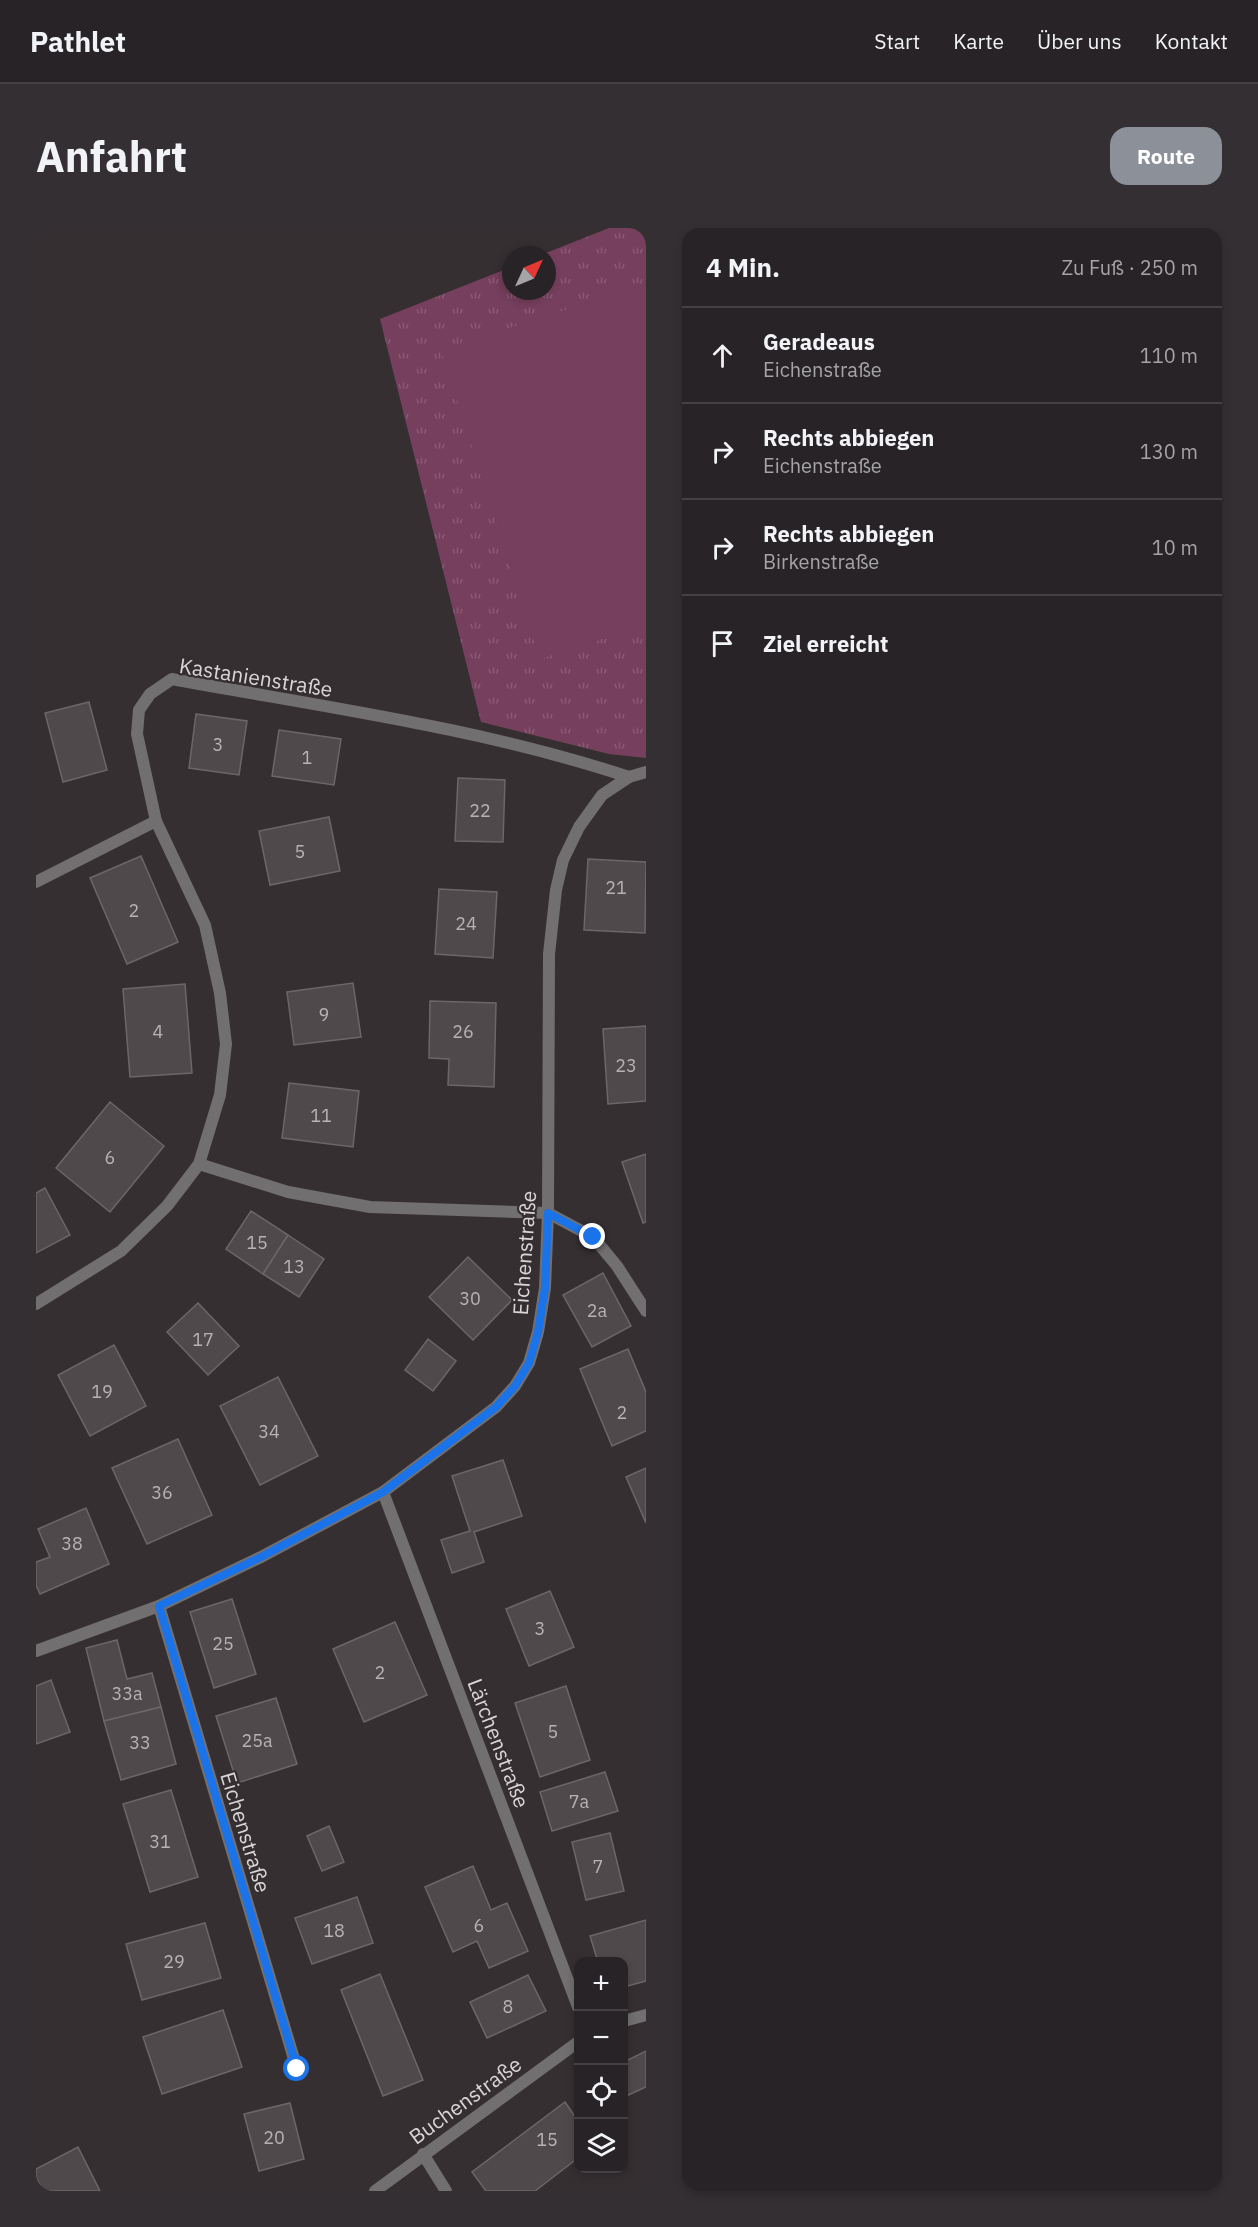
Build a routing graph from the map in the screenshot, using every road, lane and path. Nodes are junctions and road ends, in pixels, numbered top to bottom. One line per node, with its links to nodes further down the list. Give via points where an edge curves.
1 (646, 772): 2 (street, Eichenstraße)
2 (629, 777): 3 (street, Kastanienstraße, via 567,757 457,732 172,679 150,694 139,710 137,734); 6 (street, Eichenstraße, via 602,795 579,827 563,860 556,890 549,954)
3 (156, 822): 4 (street); 5 (street, Kastanienstraße, via 205,925 220,993 226,1044 220,1095)
4 (36, 882)
5 (199, 1164): 6 (street, via 288,1192 370,1207); 7 (street, Kastanienstraße, via 167,1206 121,1251)
6 (548, 1213): 8 (street, via 593,1237); 9 (street, Eichenstraße, via 545,1288 529,1363 496,1407)
7 (36, 1304)
8 (646, 1311)
9 (383, 1492): 10 (street, Eichenstraße); 12 (street, Lärchenstraße)
10 (159, 1606): 11 (street, Eichenstraße); 16 (street, Eichenstraße)
11 (36, 1651)
12 (574, 1994)
13 (646, 2015): 14 (street)
14 (628, 2020)
15 (574, 2046): 17 (street, Buchenstraße)
16 (297, 2069)
17 (423, 2154): 18 (street, Buchenstraße); 19 (street)
18 (375, 2191)
19 (446, 2191)

